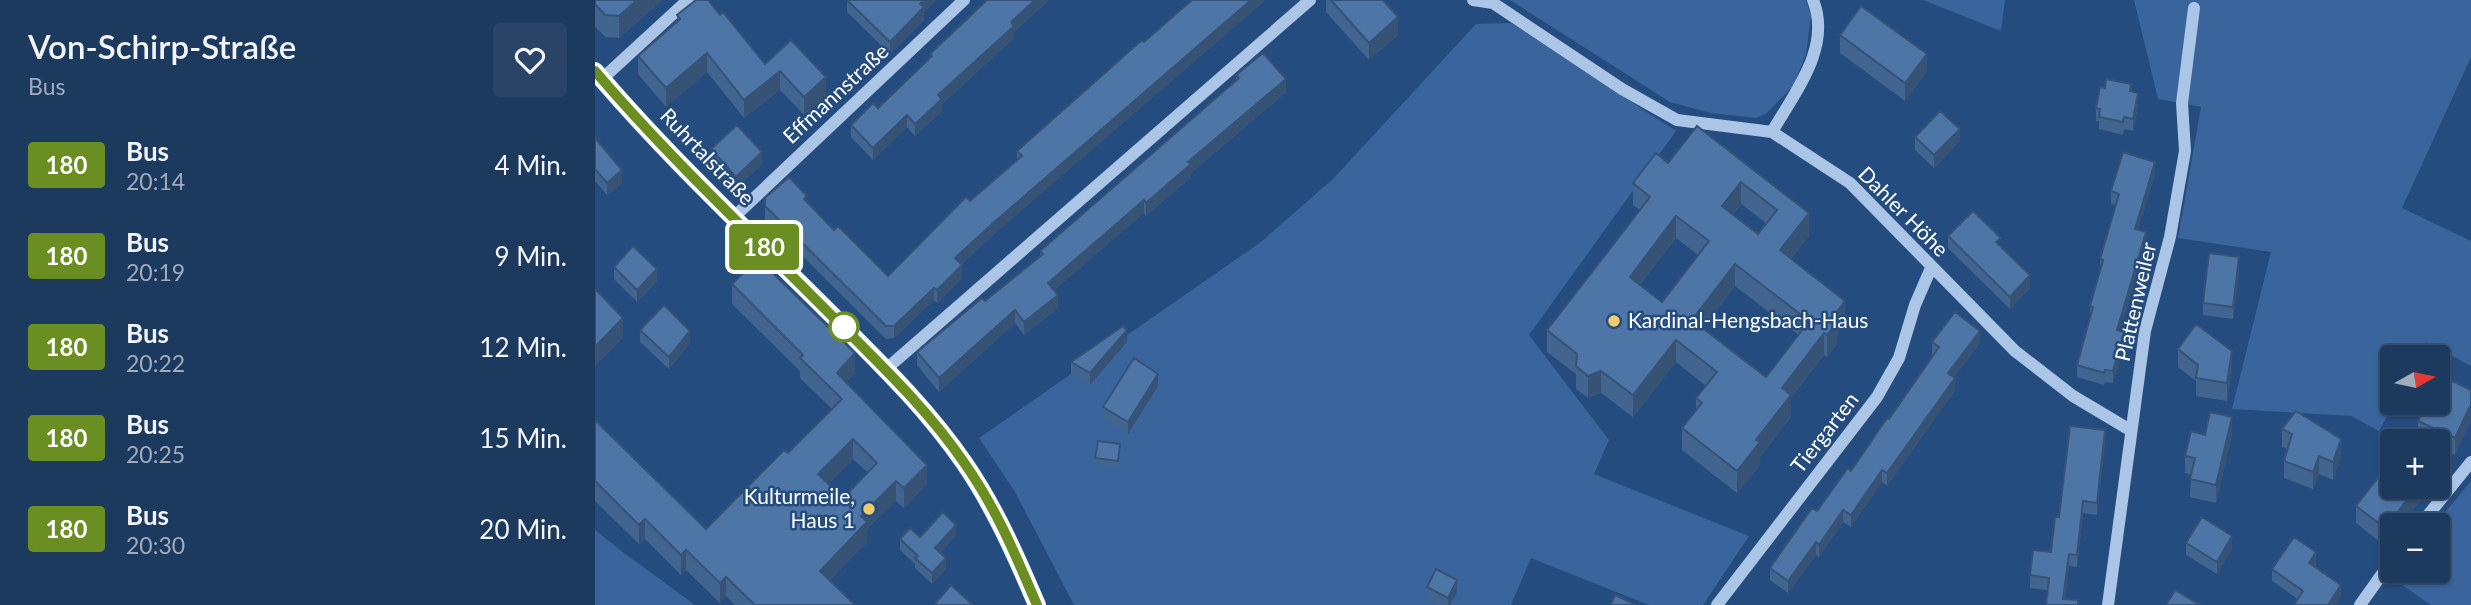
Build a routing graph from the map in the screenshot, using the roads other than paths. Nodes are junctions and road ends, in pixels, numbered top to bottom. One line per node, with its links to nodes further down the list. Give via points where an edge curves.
1 (688, 0): 7 (street)
2 (964, 0): 9 (street, Effmannstraße)
3 (1310, 0): 11 (street)
4 (1473, 0): 8 (street, Dahler Höhe, via 1493,3 1677,120)
5 (1813, 0): 8 (street, via 1818,34 1811,65)
6 (2193, 8): 12 (street, Plattenweiler, via 2182,103 2185,151 2171,237 2145,331)
7 (599, 75): 9 (main road, Ruhrtalstraße)
8 (1772, 132): 10 (street, Dahler Höhe, via 1850,183)
9 (734, 217): 11 (main road, Ruhrtalstraße)
10 (1931, 268): 12 (street, Dahler Höhe, via 2015,351 2073,396); 17 (street, Tiergarten, via 1899,358 1877,397)
11 (885, 370): 16 (main road, Ruhrtalstraße, via 965,463 1003,526)
12 (2130, 430): 18 (street, Plattenweiler)
13 (2471, 461): 14 (street)
14 (2430, 513)
15 (2380, 577): 19 (street)
16 (1037, 605)
17 (1717, 605)
18 (2108, 605)
19 (2360, 605)

